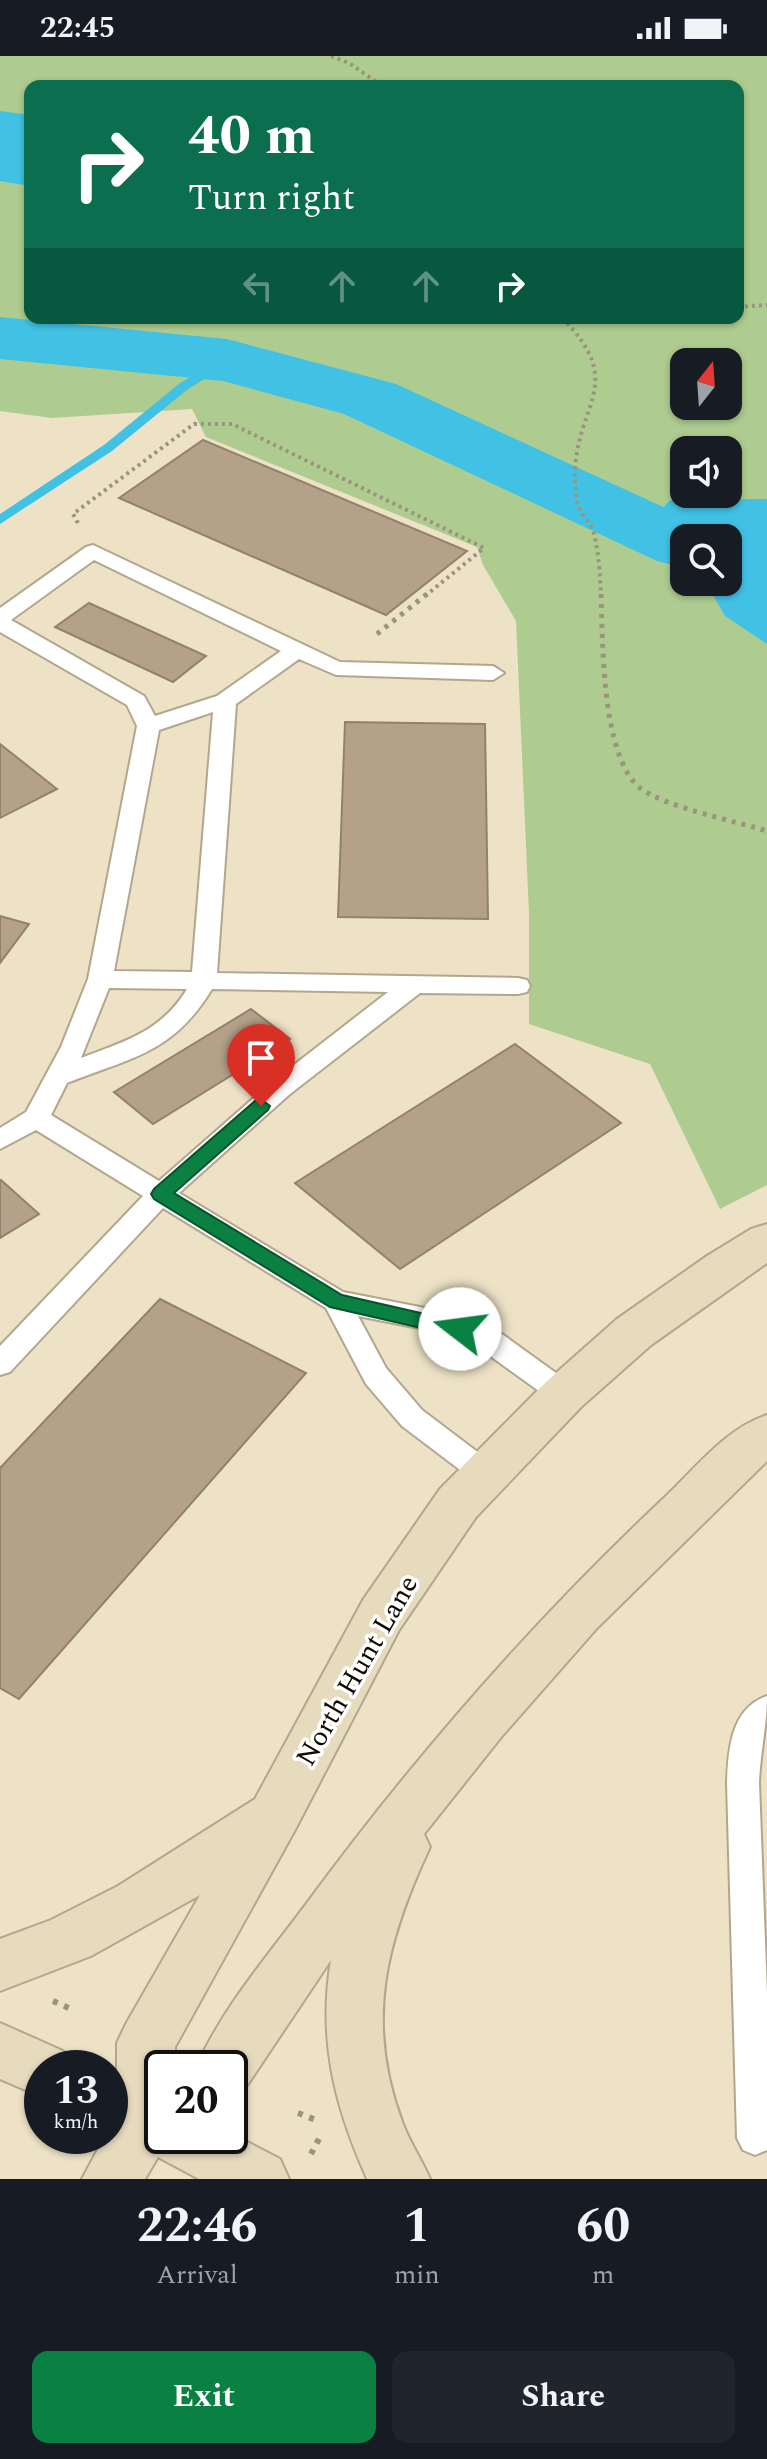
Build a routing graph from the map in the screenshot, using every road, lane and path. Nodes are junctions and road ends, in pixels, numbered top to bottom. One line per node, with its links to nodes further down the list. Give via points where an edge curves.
1 (331, 56): 2 (path)
2 (373, 80)
3 (767, 305): 4 (path)
4 (744, 307)
5 (568, 324): 13 (path, via 583,339 597,372 575,477 579,507 594,531 605,699 625,769 639,787 658,798)
6 (93, 551): 7 (lane); 8 (lane); 9 (path, via 73,514 194,424 232,424 484,548)
7 (0, 620): 12 (lane, via 136,701)
8 (297, 650): 9 (lane); 11 (lane)
9 (336, 668): 10 (lane)
10 (493, 673)
11 (225, 701): 12 (lane); 15 (lane)
12 (148, 726): 14 (lane)
13 (767, 831)
14 (100, 979): 15 (lane); 18 (lane)
15 (204, 982): 16 (lane); 18 (lane, via 185,1013 155,1039)
16 (415, 984): 17 (lane); 21 (lane, via 281,1088)
17 (518, 986)
18 (58, 1077): 19 (lane)
19 (36, 1118): 20 (lane); 21 (lane)
20 (0, 1140)
21 (161, 1194): 23 (lane); 24 (lane)
22 (767, 1241): 25 (main road, North Hunt Lane, via 634,1332)
23 (336, 1301): 25 (lane, via 485,1337); 27 (lane, via 376,1376 412,1418)
24 (0, 1364)
25 (564, 1394): 27 (main road, North Hunt Lane)
26 (767, 1434): 29 (main road, via 581,1611)
27 (486, 1474): 30 (main road, North Hunt Lane, via 458,1503 381,1615)
28 (767, 1709): 37 (lane, via 758,1715 745,1743 743,1783)
29 (471, 1734): 34 (main road, via 329,1916); 41 (main road, via 394,1863 360,1955 355,2005 368,2116)
30 (277, 1811): 31 (main road, via 185,1876 91,1930); 33 (main road, North Hunt Lane)
31 (0, 1965)
32 (0, 2050): 35 (main road)
33 (146, 2050)
34 (237, 2050)
35 (24, 2061)
36 (144, 2131): 39 (main road)
37 (755, 2138)
38 (213, 2154): 40 (main road)
39 (112, 2179)
40 (259, 2179)
41 (400, 2179)

